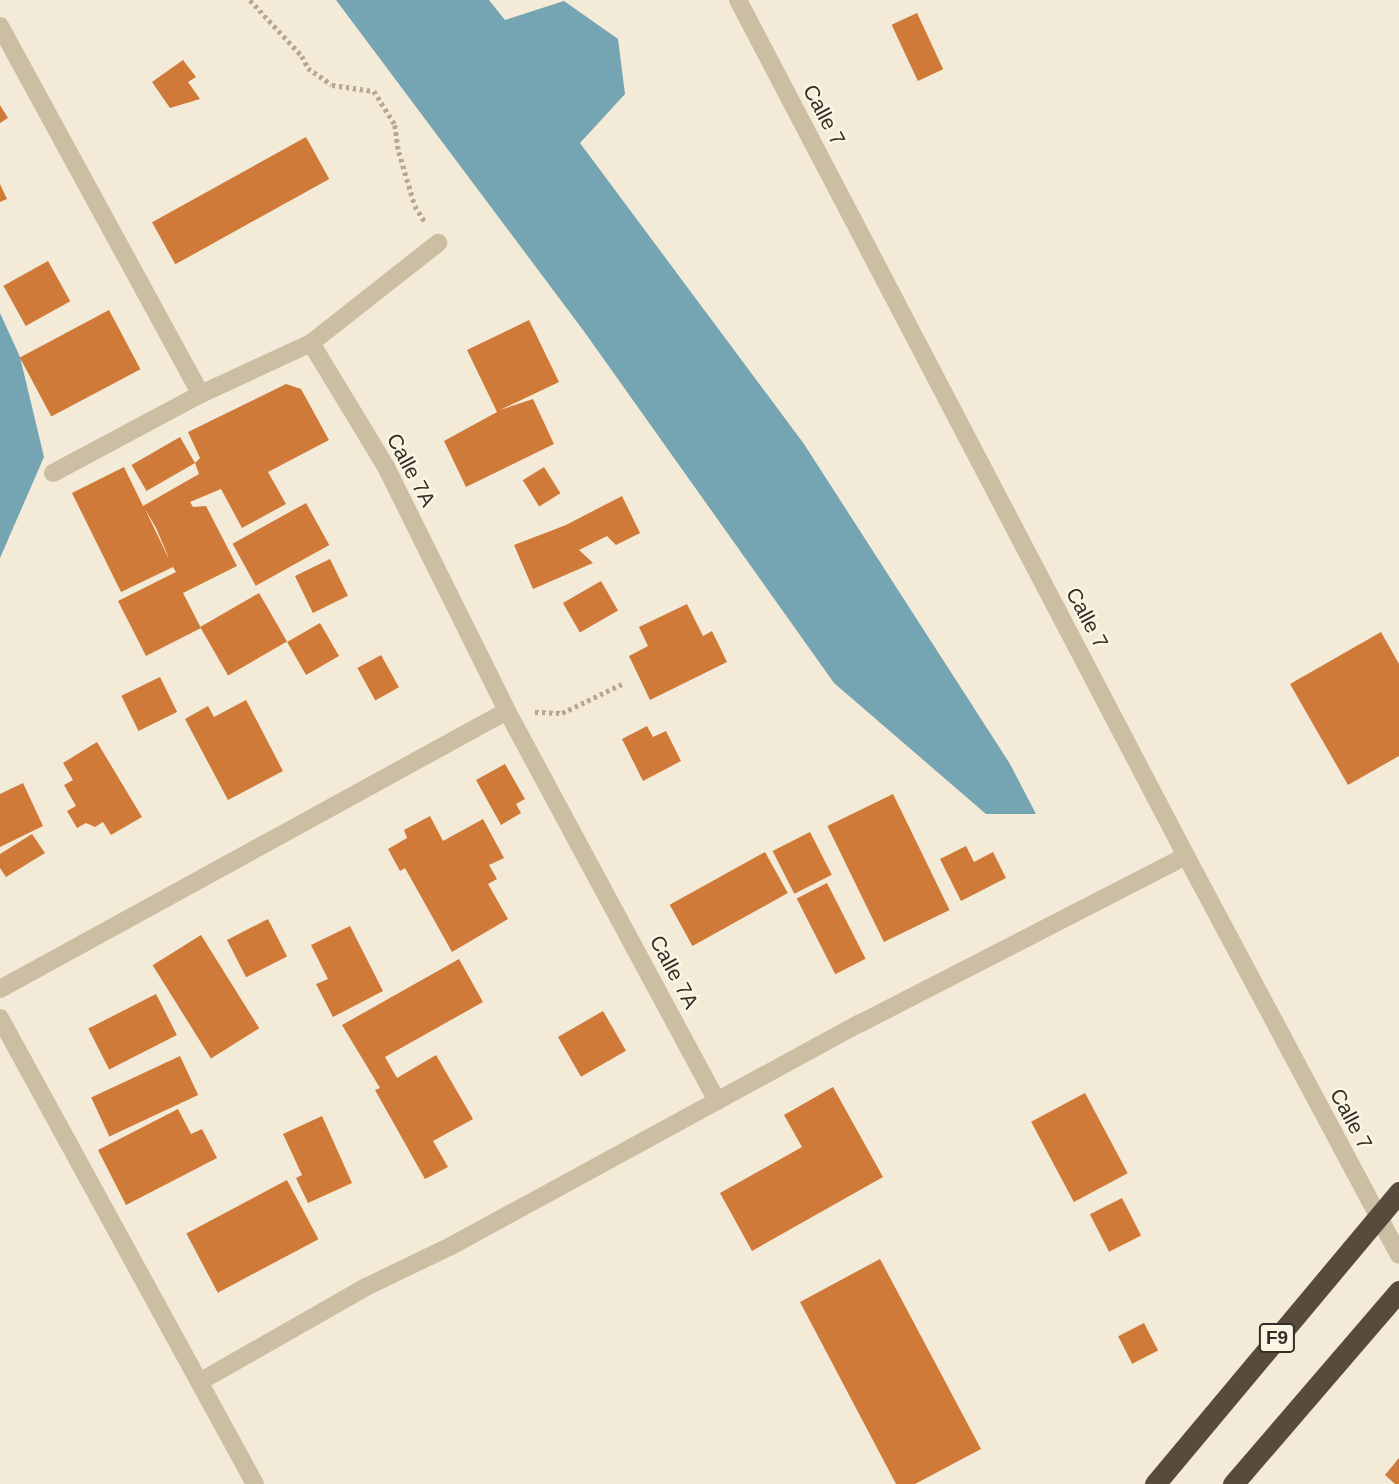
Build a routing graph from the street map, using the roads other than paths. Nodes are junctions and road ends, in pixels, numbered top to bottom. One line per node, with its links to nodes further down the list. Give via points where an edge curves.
1 (738, 0): 8 (street, Calle 7)
2 (0, 26): 5 (street)
3 (438, 243): 4 (street)
4 (311, 343): 5 (street); 7 (street, Calle 7A, via 386,467)
5 (201, 394): 6 (street)
6 (53, 473)
7 (507, 711): 9 (street); 11 (street, Calle 7A)
8 (1186, 856): 11 (street); 13 (street, Calle 7)
9 (0, 989)
10 (0, 1018): 16 (street)
11 (717, 1101): 16 (street, via 451,1246 366,1287)
12 (1399, 1192): 13 (highway, F9)
13 (1378, 1217): 14 (street, Calle 7); 18 (highway, F9)
14 (1399, 1255)
15 (1399, 1291): 19 (highway)
16 (201, 1381): 17 (street)
17 (255, 1484)
18 (1155, 1484)
19 (1233, 1484)

